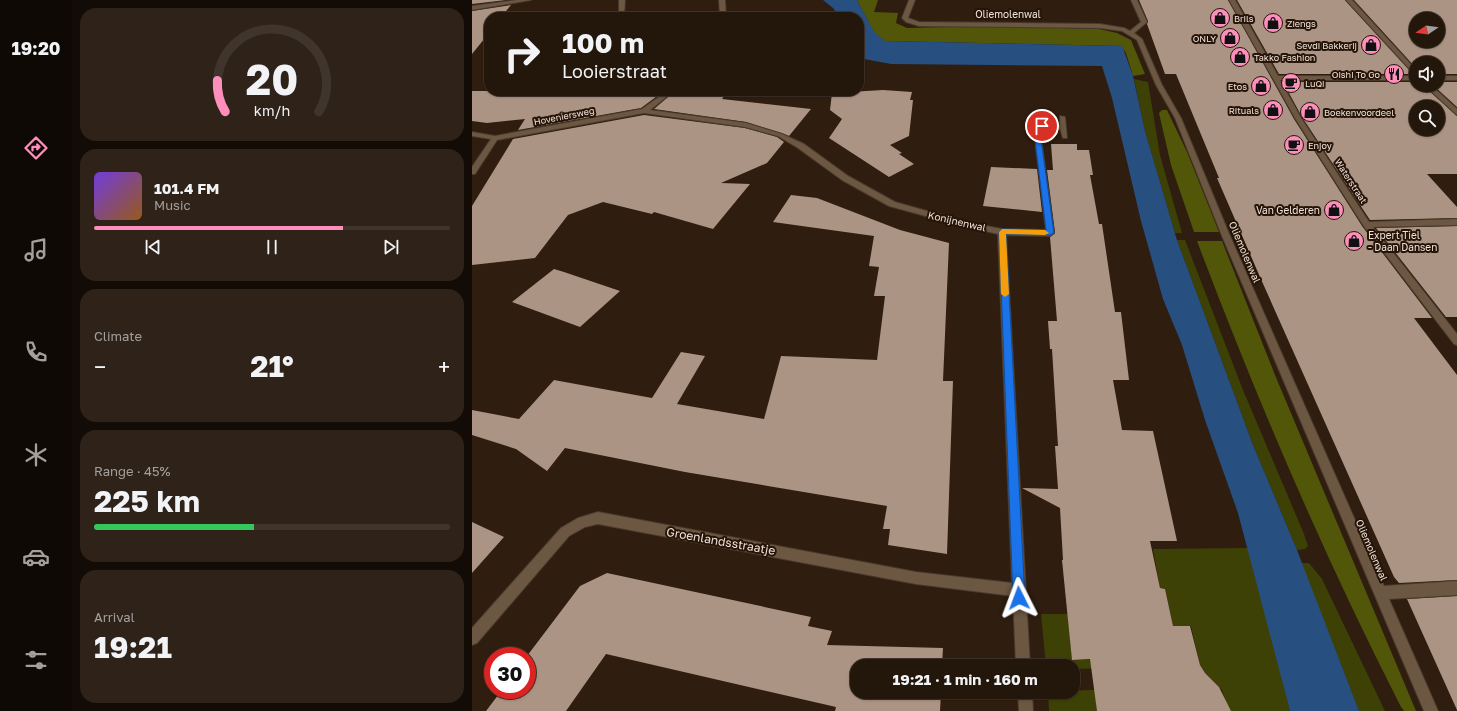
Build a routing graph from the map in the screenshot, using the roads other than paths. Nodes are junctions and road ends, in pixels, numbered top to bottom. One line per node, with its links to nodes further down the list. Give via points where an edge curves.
1 (528, 0): 8 (street)
2 (622, 0): 9 (street)
3 (722, 0): 10 (street)
4 (912, 0): 11 (street, Oliemolenwal, via 905,18 919,24 1100,26 1119,28)
5 (1134, 0): 11 (street, via 1144,22)
6 (1232, 0): 13 (street, Waterstraat)
7 (1349, 0): 12 (street)
8 (472, 8)
9 (622, 12)
10 (723, 12)
11 (1131, 33): 33 (street, Oliemolenwal, via 1140,41 1159,85 1178,118)
12 (1409, 66)
13 (1275, 78): 14 (street); 28 (street, Waterstraat)
14 (1409, 78)
15 (1445, 78): 16 (street)
16 (1457, 78)
17 (1434, 92): 20 (street)
18 (664, 96): 19 (street, Hoveniersweg)
19 (644, 111): 25 (street, Hoveniersweg); 29 (street, Konijnenwal, via 746,125 780,135 801,146 845,178 892,204)
20 (1457, 113)
21 (1062, 117): 22 (street)
22 (1063, 127): 24 (street); 29 (street, Konijnenwal, via 1042,126 1037,132 1050,233)
23 (472, 134): 25 (street)
24 (1065, 137)
25 (495, 138): 26 (street)
26 (472, 172)
27 (1457, 222): 28 (street)
28 (1367, 225): 30 (street, Waterstraat)
29 (1002, 232): 32 (street)
30 (1457, 341)
31 (1457, 588): 33 (street)
32 (1018, 590): 34 (street, Groenlandsstraatje, via 916,578 598,518 582,522 565,532); 35 (street)
33 (1379, 593): 38 (street, Oliemolenwal)
34 (472, 638)
35 (1023, 659)
36 (1025, 699): 37 (street)
37 (1026, 711)
38 (1431, 711)

